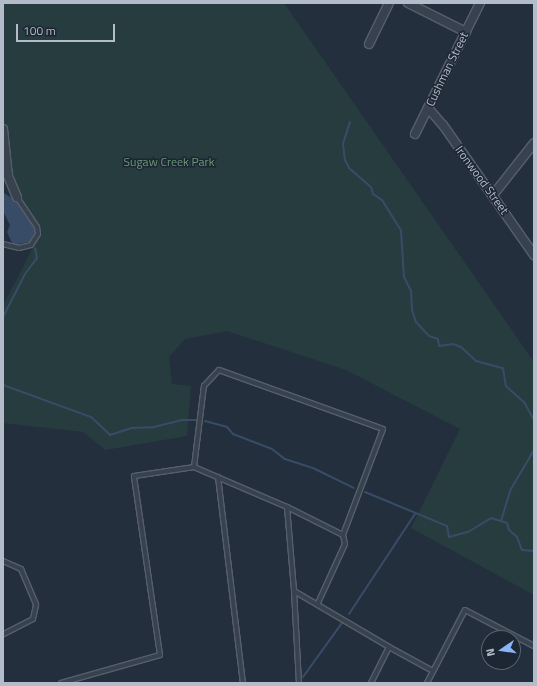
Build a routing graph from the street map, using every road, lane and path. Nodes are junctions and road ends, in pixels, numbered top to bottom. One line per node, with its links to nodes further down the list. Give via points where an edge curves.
1 (389, 3): 5 (street)
2 (408, 3): 4 (street)
3 (480, 3): 4 (street, Cushman Street)
4 (466, 32): 6 (street, Cushman Street)
5 (369, 44)
6 (428, 108): 8 (street, Cushman Street); 10 (street, Ironwood Street)
7 (3, 129): 11 (street, via 8,176)
8 (415, 134)
9 (534, 143): 10 (street)
10 (493, 195): 13 (street, Ironwood Street)
11 (18, 196): 12 (lane, via 37,227 38,234 31,245 19,248)
12 (3, 244)
13 (534, 255)
14 (194, 467): 15 (lane); 17 (lane, via 204,386 220,370 383,429); 25 (lane, via 134,476 160,654)
15 (218, 477): 16 (lane); 26 (lane)
16 (287, 507): 17 (lane); 19 (lane)
17 (343, 535): 20 (lane, via 346,544)
18 (3, 561): 21 (lane, via 21,569 36,606 33,619)
19 (294, 591): 20 (lane); 27 (lane)
20 (318, 603): 23 (lane)
21 (3, 634)
22 (534, 646): 24 (lane, via 465,610)
23 (389, 647): 24 (lane); 28 (lane)
24 (433, 671): 29 (lane)
25 (61, 683)
26 (243, 683)
27 (299, 683)
28 (371, 683)
29 (427, 683)

